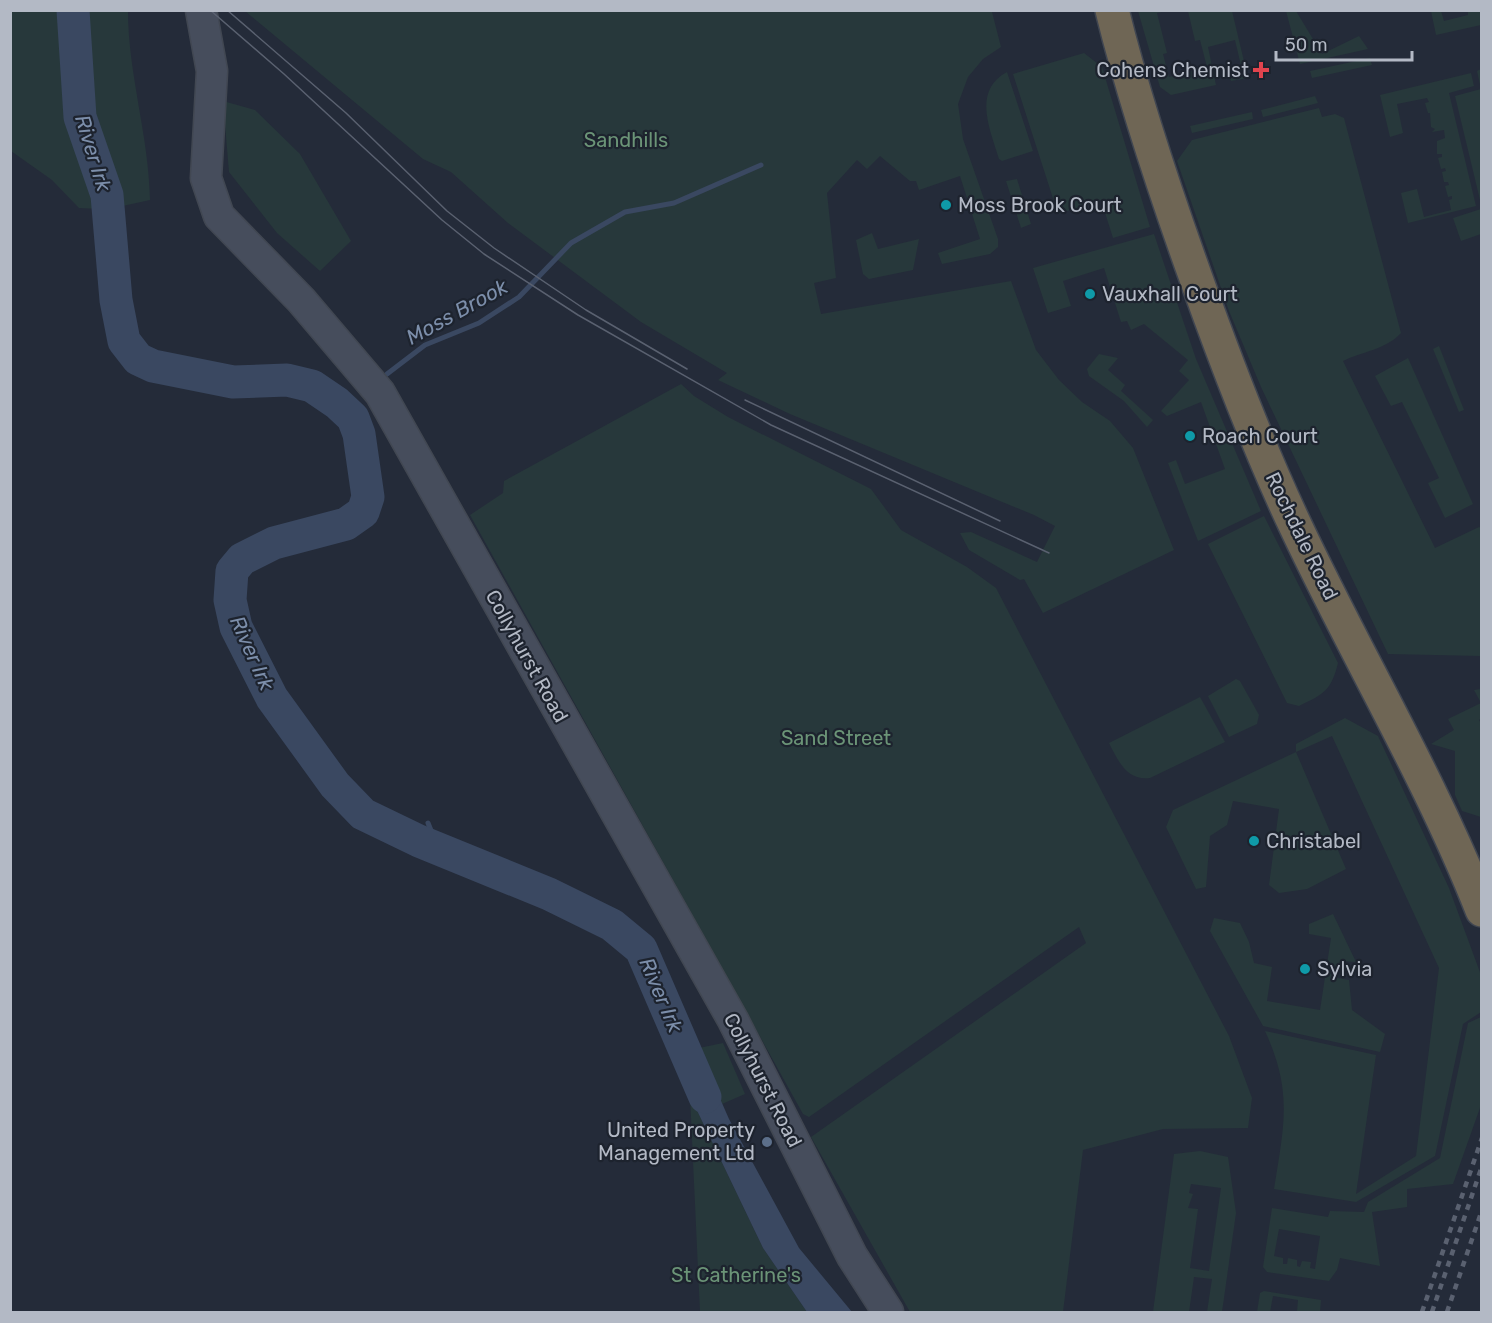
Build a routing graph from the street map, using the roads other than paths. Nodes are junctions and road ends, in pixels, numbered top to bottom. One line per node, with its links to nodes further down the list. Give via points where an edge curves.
1 (201, 10): 4 (street, Collyhurst Road, via 212,71 206,178 219,216 301,300 380,393 733,1020 852,1256)
2 (1112, 10): 3 (highway, Rochdale Road, via 1144,130 1262,453 1457,849)
3 (1482, 910)
4 (888, 1312)

